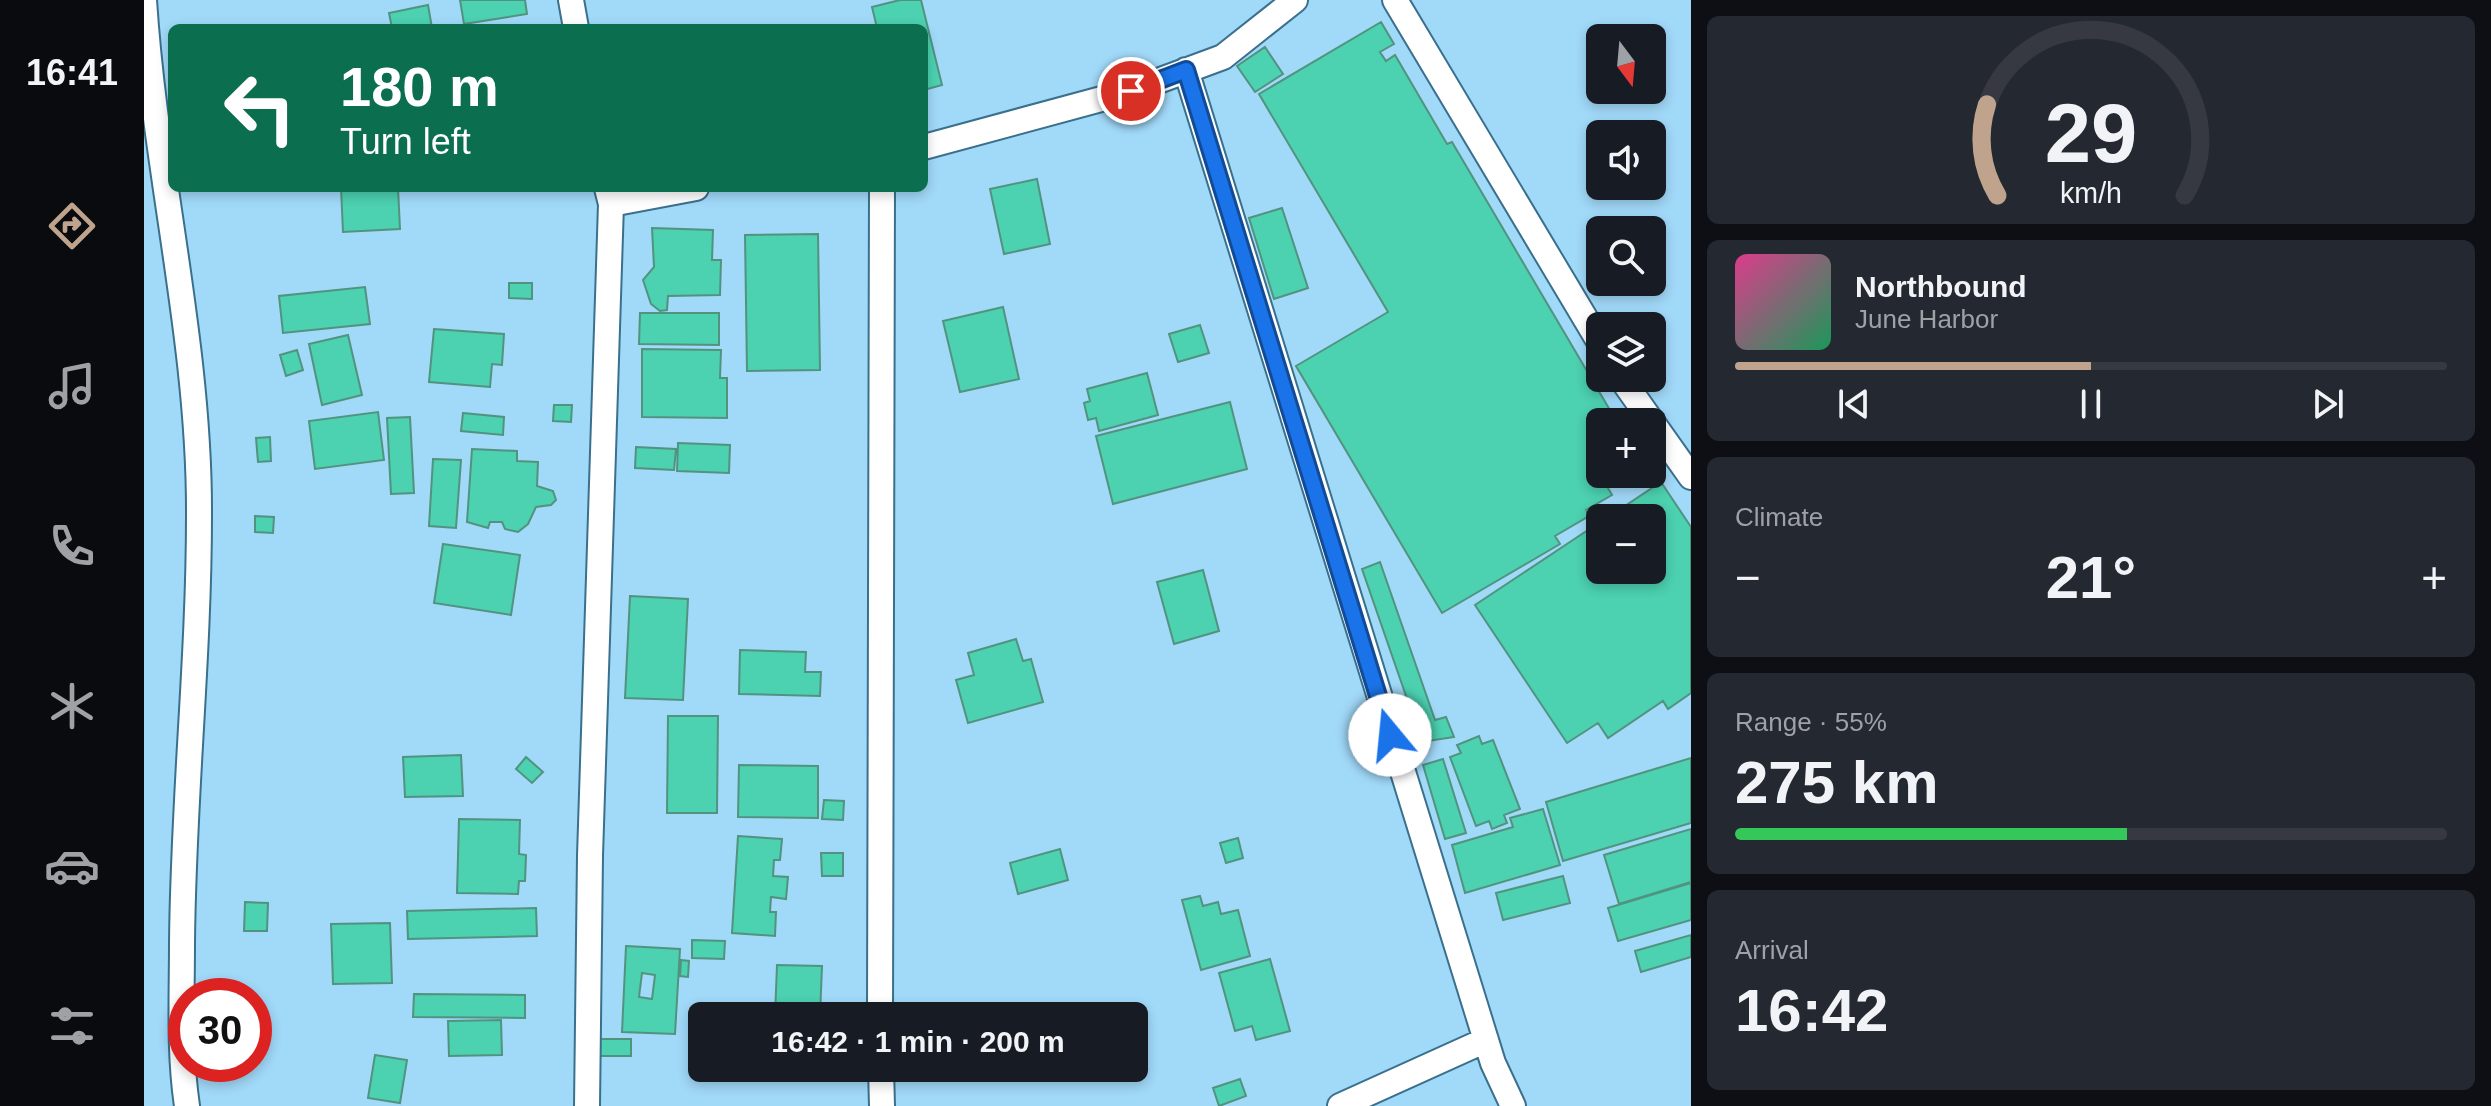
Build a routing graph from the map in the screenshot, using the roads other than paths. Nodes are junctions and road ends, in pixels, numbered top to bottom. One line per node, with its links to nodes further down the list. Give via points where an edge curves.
1 (144, 0): 17 (street, via 150,93 192,398 199,512 196,658 182,846 181,1064)
2 (571, 0): 5 (street)
3 (1295, 0): 6 (street, via 1223,57)
4 (1395, 0): 11 (street)
5 (575, 24)
6 (1186, 70): 7 (street, via 1131,91); 15 (street)
7 (928, 146)
8 (652, 192): 10 (street)
9 (882, 192): 14 (street)
10 (609, 196): 18 (street)
11 (1586, 320)
12 (1631, 392): 13 (street)
13 (1691, 477)
14 (880, 1002)
15 (1486, 1040): 20 (street); 21 (street)
16 (881, 1082): 19 (street)
17 (187, 1106)
18 (587, 1106)
19 (882, 1106)
20 (1340, 1106)
21 (1513, 1106)

